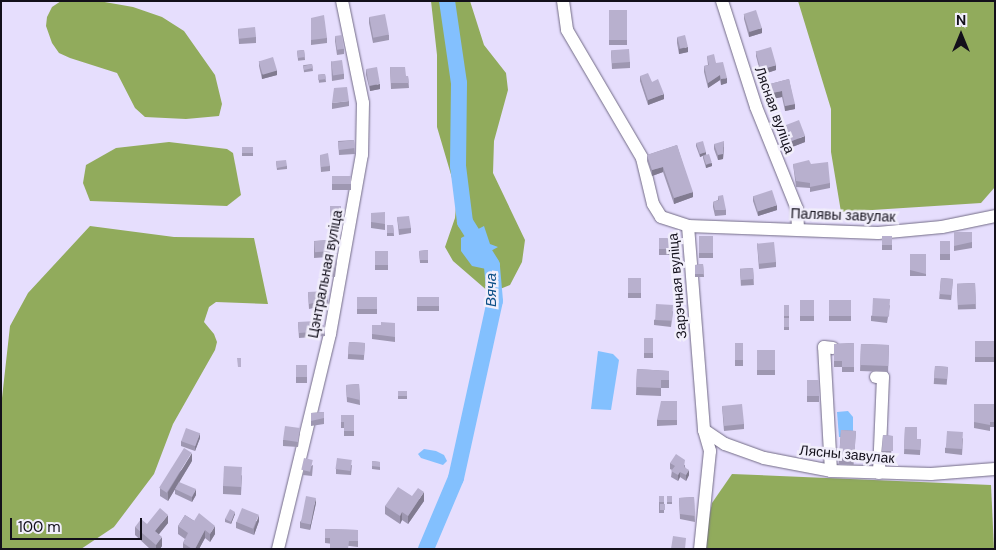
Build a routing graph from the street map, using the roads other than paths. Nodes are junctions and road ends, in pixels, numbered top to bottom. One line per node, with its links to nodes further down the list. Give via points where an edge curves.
1 (342, 1): 13 (street, Цэнтральная вуліца, via 362,96 362,155 330,334)
2 (563, 1): 5 (street, Зарэчная вуліца, via 567,30 642,158 657,213)
3 (722, 1): 6 (street, Лясная вуліца, via 756,107 797,209)
4 (995, 216): 6 (street, Палявы завулак, via 904,232)
5 (688, 226): 6 (street, Палявы завулак); 9 (street, Зарэчная вуліца)
6 (798, 228)
7 (833, 348): 11 (street, via 824,348)
8 (876, 377): 12 (street, via 883,377)
9 (704, 430): 11 (street, Лясны завулак, via 725,444 764,458); 14 (street, Зарэчная вуліца, via 710,451 710,475)
10 (995, 469): 12 (street, Лясны завулак, via 931,474)
11 (831, 471): 12 (street, Лясны завулак)
12 (879, 473)
13 (278, 549)
14 (700, 549)

